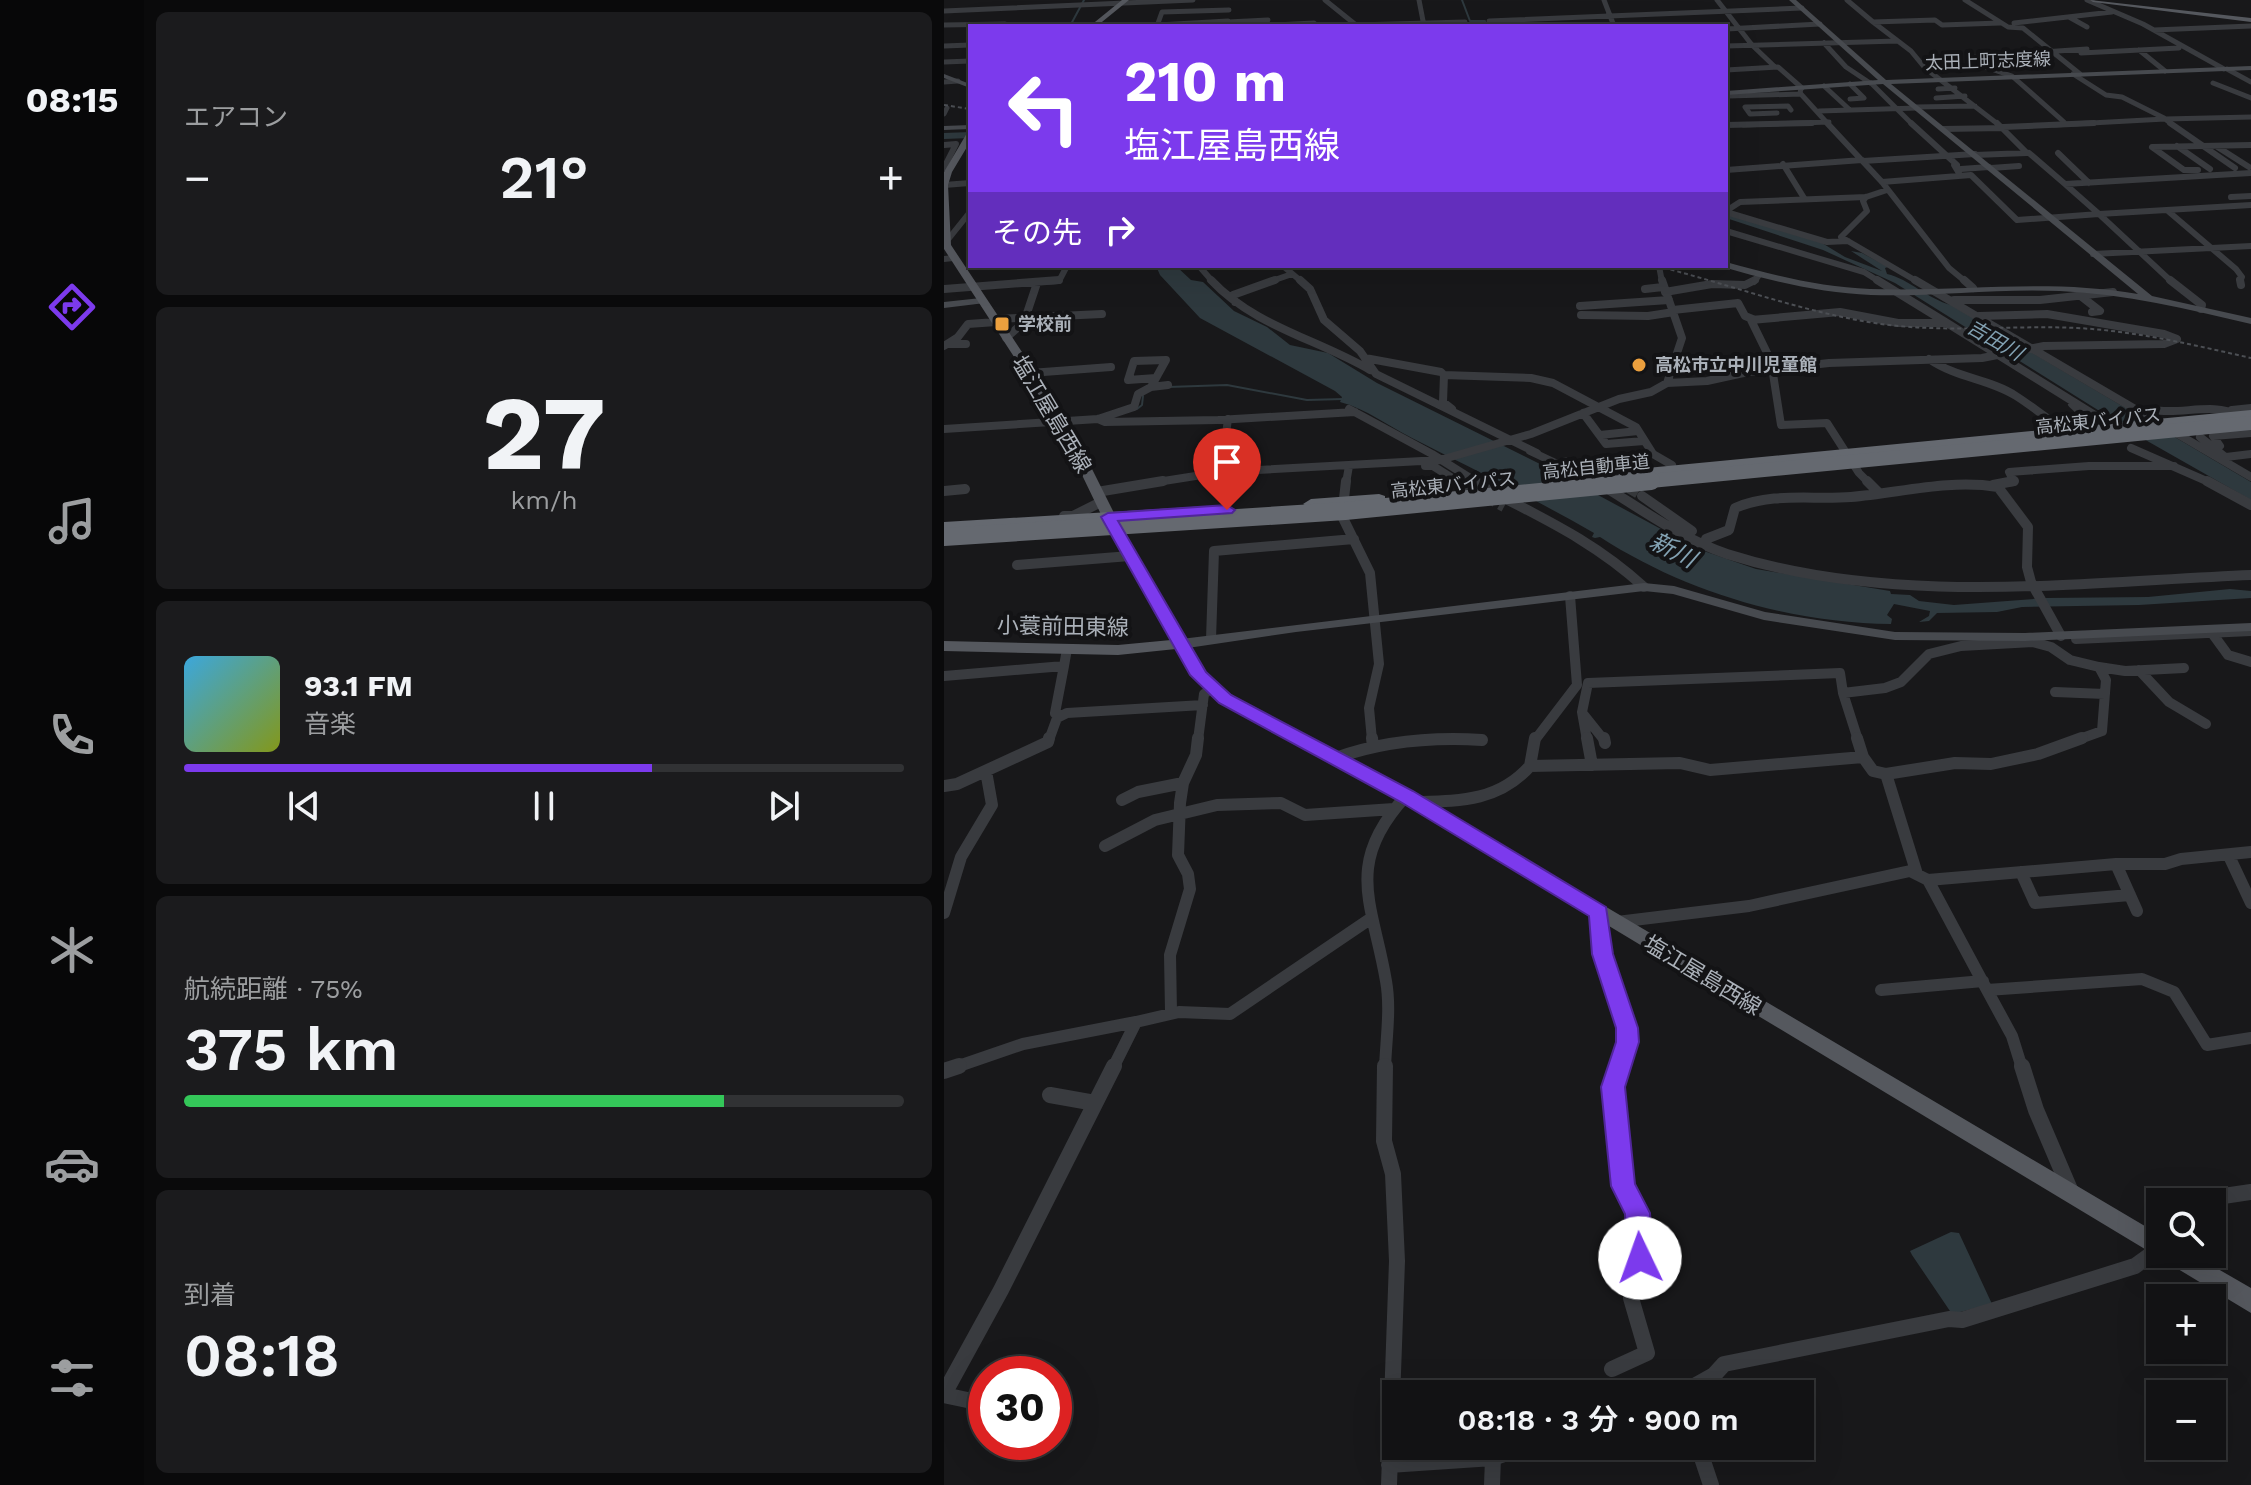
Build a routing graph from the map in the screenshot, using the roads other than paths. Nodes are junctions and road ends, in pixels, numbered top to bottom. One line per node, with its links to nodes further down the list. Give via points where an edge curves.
1 (1193, 0): 12 (street)
2 (1325, 0): 39 (street)
3 (1419, 0): 40 (street)
4 (1604, 0): 23 (street)
5 (1717, 0): 20 (street)
6 (1792, 0): 14 (street)
7 (1847, 0): 28 (street)
8 (1965, 0): 31 (street)
9 (2090, 0): 21 (street); 22 (main road)
10 (2102, 0): 22 (main road)
11 (1095, 2): 12 (street); 17 (street)
12 (1124, 2): 32 (main road)
13 (960, 4): 17 (street)
14 (1802, 8): 15 (street); 43 (street)
15 (1780, 9): 20 (street); 47 (street)
16 (944, 11): 17 (street)
17 (954, 11)
18 (1184, 11): 19 (street); 33 (street, via 1162,12); 34 (street)
19 (1207, 11): 30 (street, via 1230,7); 35 (street)
20 (1725, 11): 23 (street); 49 (street)
21 (2116, 11): 24 (street); 51 (street)
22 (2196, 12): 44 (main road)
23 (1608, 16): 26 (street); 42 (street)
24 (2069, 16): 31 (street); 48 (street)
25 (1268, 20): 36 (street)
26 (1489, 21)
27 (1465, 22): 41 (street)
28 (1873, 22): 31 (street); 52 (street)
29 (1108, 23): 32 (street)
30 (1228, 23): 35 (street); 36 (street)
31 (2001, 23): 62 (street, via 2023,28)
32 (1094, 24)
33 (1158, 24)
34 (1181, 24)
35 (1204, 24)
36 (1252, 24)
37 (1294, 24): 38 (street)
38 (1315, 24)
39 (1354, 24)
40 (1424, 24)
41 (1438, 24)
42 (1613, 24)
43 (1820, 24): 47 (street); 53 (street)
44 (2251, 24): 51 (street)
45 (944, 25): 46 (street)
46 (968, 25)
47 (1800, 25): 49 (street)
48 (2087, 27)
49 (1738, 28): 50 (street); 56 (street)
50 (1728, 29)
51 (2154, 30): 59 (street)
52 (1898, 41): 53 (street); 74 (street)
53 (1842, 42): 54 (street); 77 (street)
54 (1824, 43): 56 (street); 79 (street)
55 (968, 45): 57 (street)
56 (1752, 45): 58 (street); 66 (street)
57 (944, 46)
58 (1728, 46)
59 (2181, 48): 61 (street); 63 (street)
60 (2087, 49): 62 (street)
61 (2142, 51): 62 (street); 63 (street); 70 (street)
62 (2050, 52): 71 (street); 73 (street, via 1970,57)
63 (2189, 52): 68 (street)
64 (968, 61): 65 (street)
65 (944, 62)
66 (1775, 67): 69 (street); 87 (street)
67 (2251, 68): 68 (street, 太田上町志度線)
68 (2226, 69): 70 (street, 太田上町志度線); 78 (street)
69 (1728, 70)
70 (2165, 71): 71 (street, 太田上町志度線)
71 (2076, 74): 73 (street, 太田上町志度線); 105 (street, via 2106,95 2122,97)
72 (944, 76): 75 (street)
73 (2012, 76): 74 (street, 太田上町志度線); 107 (street)
74 (1943, 78): 77 (street, 太田上町志度線); 84 (street)
75 (958, 81): 76 (street); 82 (street)
76 (944, 82)
77 (1885, 82): 79 (street, 太田上町志度線); 102 (street)
78 (2251, 82)
79 (1870, 83): 81 (street, 太田上町志度線); 101 (street)
80 (2213, 83): 88 (street)
81 (1850, 84): 83 (street, 太田上町志度線); 96 (street, via 1864,98)
82 (968, 85)
83 (1824, 86): 87 (street, 太田上町志度線); 90 (street)
84 (1955, 88): 85 (street); 92 (street)
85 (1938, 89)
86 (2251, 89): 88 (street)
87 (1802, 91): 89 (street, 太田上町志度線); 90 (street); 93 (street); 100 (street)
88 (2234, 91): 95 (street)
89 (1728, 93)
90 (1832, 94): 98 (street)
91 (1728, 96): 93 (street)
92 (1965, 96): 94 (street); 99 (street)
93 (1748, 98): 97 (street)
94 (1936, 98)
95 (2251, 98)
96 (1850, 99)
97 (1737, 100)
98 (1845, 105): 100 (street); 100 (street); 101 (street)
99 (1976, 106): 102 (street); 111 (street)
100 (1815, 108): 103 (street); 106 (street)
101 (1896, 108): 102 (street); 125 (street)
102 (1916, 108): 112 (street)
103 (1791, 110): 103 (street, via 1750,114 1745,107 1788,106)
104 (2251, 117): 105 (street)
105 (2165, 119): 107 (street); 118 (street)
106 (1829, 122): 108 (street); 126 (street)
107 (2064, 122): 111 (street)
108 (1728, 125)
109 (968, 127): 110 (street)
110 (944, 128)
111 (2004, 128): 112 (street); 123 (street, via 2027,153)
112 (1943, 129): 123 (street)
113 (968, 140): 114 (street); 132 (main road, 塩江屋島西線)
114 (944, 144): 124 (street, via 956,144)
115 (2240, 145): 116 (street); 119 (street); 120 (street)
116 (2251, 145)
117 (2177, 146): 118 (street); 130 (street); 130 (street, via 2152,147 2184,170)
118 (2203, 146): 119 (street); 134 (street)
119 (2216, 146): 131 (street)
120 (2251, 152)
121 (2029, 153): 140 (street)
122 (2058, 153): 139 (street)
123 (1975, 154): 125 (street); 129 (street)
124 (947, 155): 132 (street)
125 (1949, 156): 126 (street); 135 (street)
126 (1863, 160): 127 (street); 137 (street)
127 (1783, 164): 133 (street); 146 (street)
128 (2019, 166): 129 (street)
129 (1990, 167): 135 (street); 152 (street)
130 (2210, 169): 134 (street)
131 (2250, 169): 134 (street)
132 (945, 170): 141 (main road, 塩江屋島西線)
133 (1728, 170)
134 (2236, 171): 136 (street); 139 (street)
135 (1960, 172): 137 (street); 152 (street, via 1971,175 2017,220)
136 (2249, 180)
137 (1882, 182): 142 (street)
138 (968, 183): 141 (street)
139 (2089, 183): 140 (street)
140 (2065, 184): 151 (street)
141 (944, 185): 154 (main road, 塩江屋島西線)
142 (1887, 190): 143 (street); 174 (street, via 1949,268)
143 (1866, 197): 146 (street); 157 (street, via 1867,211 1841,237)
144 (2231, 197): 145 (street)
145 (2250, 197)
146 (1804, 198): 148 (street, via 1740,202)
147 (2251, 205): 149 (street)
148 (1728, 210)
149 (2168, 211): 151 (street); 160 (street)
150 (1728, 212): 157 (street, via 1827,242)
151 (2099, 214): 152 (street); 161 (street)
152 (2050, 218): 162 (street)
153 (965, 220): 154 (street); 156 (street); 158 (street)
154 (945, 224): 158 (main road, 塩江屋島西線)
155 (1728, 232): 178 (street, via 1849,266)
156 (967, 234)
157 (1849, 240): 177 (street)
158 (945, 245): 163 (main road, 塩江屋島西線)
159 (2251, 246): 160 (street)
160 (2208, 247): 161 (street); 172 (street, via 2236,269)
161 (2139, 251): 162 (street); 189 (street)
162 (2093, 254): 182 (street)
163 (948, 258): 173 (main road, 塩江屋島西線)
164 (1728, 266): 170 (street)
165 (1066, 268): 171 (street, via 1059,281)
166 (1201, 268): 185 (street)
167 (1285, 268): 169 (street)
168 (1660, 268): 180 (street)
169 (1292, 274): 185 (street, via 1233,295); 206 (street, via 1312,292 1324,320)
170 (1759, 275): 178 (street, via 1819,287); 180 (street, via 1745,285 1712,284)
171 (1037, 283): 173 (street); 196 (street)
172 (2241, 285)
173 (973, 287): 175 (street); 183 (main road, 塩江屋島西線)
174 (1973, 288): 177 (street); 179 (street)
175 (944, 289)
176 (1645, 289): 180 (street)
177 (1932, 290): 178 (street); 184 (street)
178 (1900, 292): 200 (street)
179 (2113, 292): 181 (street); 182 (street)
180 (1666, 293): 186 (street); 190 (street)
181 (2082, 297): 184 (street); 191 (street, via 2100,311)
182 (2150, 297): 189 (street)
183 (981, 301): 187 (street); 198 (main road, 塩江屋島西線)
184 (1951, 301): 195 (street)
185 (1235, 302): 210 (street)
186 (1629, 304): 188 (street); 194 (street)
187 (944, 305)
188 (1580, 306)
189 (2201, 309): 199 (street)
190 (1673, 311): 194 (street); 197 (street, via 1738,303 1745,316); 216 (street, via 1682,338)
191 (2092, 312)
192 (1102, 314): 196 (street)
193 (1581, 315): 194 (street)
194 (1628, 316)
195 (1979, 316): 204 (street); 204 (street, via 2043,314 2177,339 2164,344)
196 (1025, 318): 198 (street); 201 (street)
197 (1755, 320): 200 (street, via 1840,312 1898,323); 209 (street)
198 (995, 321): 201 (main road, 塩江屋島西線); 202 (street, via 968,324)
199 (2251, 321)
200 (1947, 323): 205 (street)
201 (1006, 338): 211 (main road, 塩江屋島西線)
202 (947, 342): 203 (street)
203 (966, 344)
204 (2029, 348): 205 (street); 214 (street)
205 (2002, 354): 207 (street); 213 (street)
206 (1365, 358): 210 (street); 212 (street)
207 (1929, 359): 209 (street); 231 (street, via 1946,371 2015,395)
208 (1111, 367): 211 (street)
209 (1773, 369): 216 (street); 242 (street, via 1781,425 1827,423)
210 (1370, 371): 221 (street)
211 (1030, 373): 226 (main road, 塩江屋島西線)
212 (1444, 375): 219 (street, via 1545,379); 221 (street, via 1443,402)
213 (2041, 379): 228 (street); 234 (street)
214 (2086, 381): 227 (street); 227 (street)
215 (1154, 383): 215 (street, via 1128,380 1134,361 1166,360); 217 (street); 224 (street, via 1138,394 1134,407)
216 (1667, 383): 219 (street)
217 (1168, 385)
218 (1308, 404): 220 (street)
219 (1599, 406): 222 (street); 230 (street)
220 (1355, 412): 225 (street); 241 (street)
221 (1453, 413): 236 (street)
222 (1583, 413): 233 (street); 236 (street)
223 (2246, 416): 227 (highway, 高松東バイパス); 227 (street, via 2175,414); 261 (highway, 高松自動車道, bridge, via 1257,512); 262 (highway, 高松自動車道, bridge, via 1388,507)
224 (1098, 419): 225 (street); 226 (street)
225 (1228, 419): 247 (street)
226 (1063, 423): 229 (street); 260 (main road, 塩江屋島西線)
227 (2164, 423): 234 (highway, 高松東バイパス, bridge); 248 (street)
228 (2094, 424)
229 (944, 429)
230 (1638, 431): 233 (street); 237 (street)
231 (2069, 432): 234 (highway, 高松東バイパス); 242 (highway, 高松東バイパス)
232 (2251, 433): 238 (street, via 2213,436 2223,448)
233 (1600, 435): 237 (street, via 1606,444)
234 (2126, 435): 242 (highway, 高松東バイパス); 246 (street); 249 (street)
235 (2200, 437): 238 (street)
236 (1509, 441): 241 (street); 250 (street)
237 (1644, 441): 244 (street, via 1658,459)
238 (2217, 450): 240 (street)
239 (2251, 454): 240 (street)
240 (2226, 457): 248 (street)
241 (1443, 460): 243 (street); 256 (street)
242 (1851, 460): 250 (highway, 高松東バイパス); 250 (highway, 高松東バイパス); 255 (street)
243 (1385, 464): 245 (street); 251 (street, via 1433,466)
244 (1672, 465)
245 (1349, 466): 247 (street); 259 (street)
246 (2174, 466): 249 (street); 252 (street, via 2009,472 2014,482)
247 (1221, 472): 260 (street)
248 (2251, 475)
249 (2199, 477): 258 (street)
250 (1595, 482): 256 (highway, 高松東バイパス, bridge); 265 (street)
251 (1460, 483)
252 (1993, 485): 255 (street); 269 (street, via 2004,491 2028,527)
253 (965, 489): 254 (street)
254 (944, 491)
255 (1879, 493): 264 (street, via 1758,499 1735,508 1729,530)
256 (1502, 496): 259 (highway, 高松東バイパス); 270 (street, via 1576,534)
257 (1642, 496): 264 (street)
258 (2251, 505)
259 (1342, 509): 260 (highway, 高松東バイパス); 263 (street)
260 (1106, 511): 261 (highway, 高松東バイパス); 262 (highway, 高松東バイパス); 266 (main road, 塩江屋島西線)
261 (944, 527)
262 (944, 539)
263 (1354, 539): 272 (street, via 1368,563); 276 (street, via 1214,551)
264 (1706, 539): 265 (street)
265 (1725, 553): 269 (street, via 1799,572 1895,585)
266 (1130, 556): 267 (street); 277 (main road, 塩江屋島西線)
267 (1017, 565)
268 (2251, 575): 269 (street)
269 (2032, 584): 275 (street)
270 (1644, 587): 271 (street); 275 (street, via 1674,590 1764,616 1895,636)
271 (1563, 597): 272 (street); 286 (street)
272 (1375, 620): 276 (street); 297 (street, via 1379,664 1369,708)
273 (2251, 629): 274 (street); 275 (street)
274 (2212, 633): 275 (street); 280 (street, via 2228,655)
275 (2065, 635)
276 (1211, 639): 277 (street)
277 (1181, 644): 279 (main road, 小蓑前田東線); 287 (main road, 塩江屋島西線)
278 (944, 646): 279 (main road, 小蓑前田東線)
279 (1067, 649): 281 (street)
280 (2251, 662)
281 (1064, 666): 285 (street); 293 (street, via 1055,713)
282 (2099, 667): 284 (street); 289 (street, via 2033,642 1961,646 1929,654 1901,682); 290 (street, via 2106,680)
283 (2184, 668): 284 (street)
284 (2139, 670): 294 (street, via 2169,702)
285 (944, 676)
286 (1577, 685): 292 (street, via 1577,707); 301 (street, via 1535,738)
287 (1212, 688): 291 (street, via 1204,694); 299 (main road, 塩江屋島西線)
288 (2055, 692): 290 (street)
289 (1843, 693): 292 (street, via 1840,673 1588,683); 298 (street)
290 (2105, 694): 303 (street, via 2102,731 1991,764 1955,763)
291 (1203, 705): 293 (street); 304 (street, via 1194,760)
292 (1582, 712): 296 (street); 300 (street)
293 (1061, 715): 302 (street, via 1048,742)
294 (2206, 724)
295 (1482, 740): 297 (street)
296 (1605, 743)
297 (1373, 747): 299 (street)
298 (1863, 757): 300 (street, via 1710,770 1680,763); 303 (street, via 1873,771)
299 (1336, 758): 307 (main road, 塩江屋島西線)
300 (1592, 765): 301 (street)
301 (1530, 766): 307 (street, via 1512,788 1489,796)
302 (987, 774): 305 (street); 318 (street, via 992,805 961,857)
303 (1886, 774): 314 (street)
304 (1183, 783): 306 (street); 308 (street)
305 (944, 786)
306 (1122, 800)
307 (1405, 803): 308 (street, via 1305,815 1281,803 1217,805); 319 (main road, 塩江屋島西線); 320 (street, via 1376,842 1367,868)
308 (1180, 815): 309 (street, via 1155,820); 323 (street, via 1178,855 1190,889 1170,955)
309 (1105, 846)
310 (2251, 852): 311 (street)
311 (2229, 856): 312 (street); 316 (street)
312 (2116, 864): 313 (street); 315 (street)
313 (2021, 872): 314 (street); 315 (street, via 2035,903)
314 (1922, 877): 319 (street, via 1897,872 1749,906); 321 (street)
315 (2130, 895): 317 (street)
316 (2251, 903)
317 (2137, 911)
318 (944, 913)
319 (1607, 917): 330 (main road, 塩江屋島西線); 336 (street, via 1603,954 1627,1028 1613,1087 1623,1186 1637,1213 1640,1258 1631,1298 1647,1353)
320 (1370, 919): 323 (street, via 1242,1009 1210,1018); 343 (street, via 1387,984 1384,1141 1393,1174 1397,1261)
321 (1985, 986): 322 (street); 325 (street, via 2142,979 2174,992 2207,1045); 330 (street, via 2012,1036)
322 (1881, 990)
323 (1171, 1012): 324 (street)
324 (1136, 1022): 326 (street, via 1023,1044); 328 (street)
325 (2251, 1038)
326 (944, 1071)
327 (1050, 1095): 328 (street)
328 (1095, 1103): 338 (street)
329 (2251, 1192): 331 (street)
330 (2072, 1195): 332 (main road, 塩江屋島西線)
331 (2226, 1196)
332 (2146, 1231)
333 (2146, 1258): 337 (street, via 2112,1275 1962,1320 1724,1364)
334 (2195, 1268): 335 (main road)
335 (2251, 1301)
336 (1612, 1369)
337 (1705, 1380)
338 (944, 1394): 339 (street)
339 (968, 1400)
340 (1463, 1460): 343 (street)
341 (1493, 1460): 345 (street)
342 (1703, 1460): 346 (street)
343 (1389, 1465): 344 (street)
344 (1389, 1485)
345 (1492, 1485)
346 (1711, 1485)

